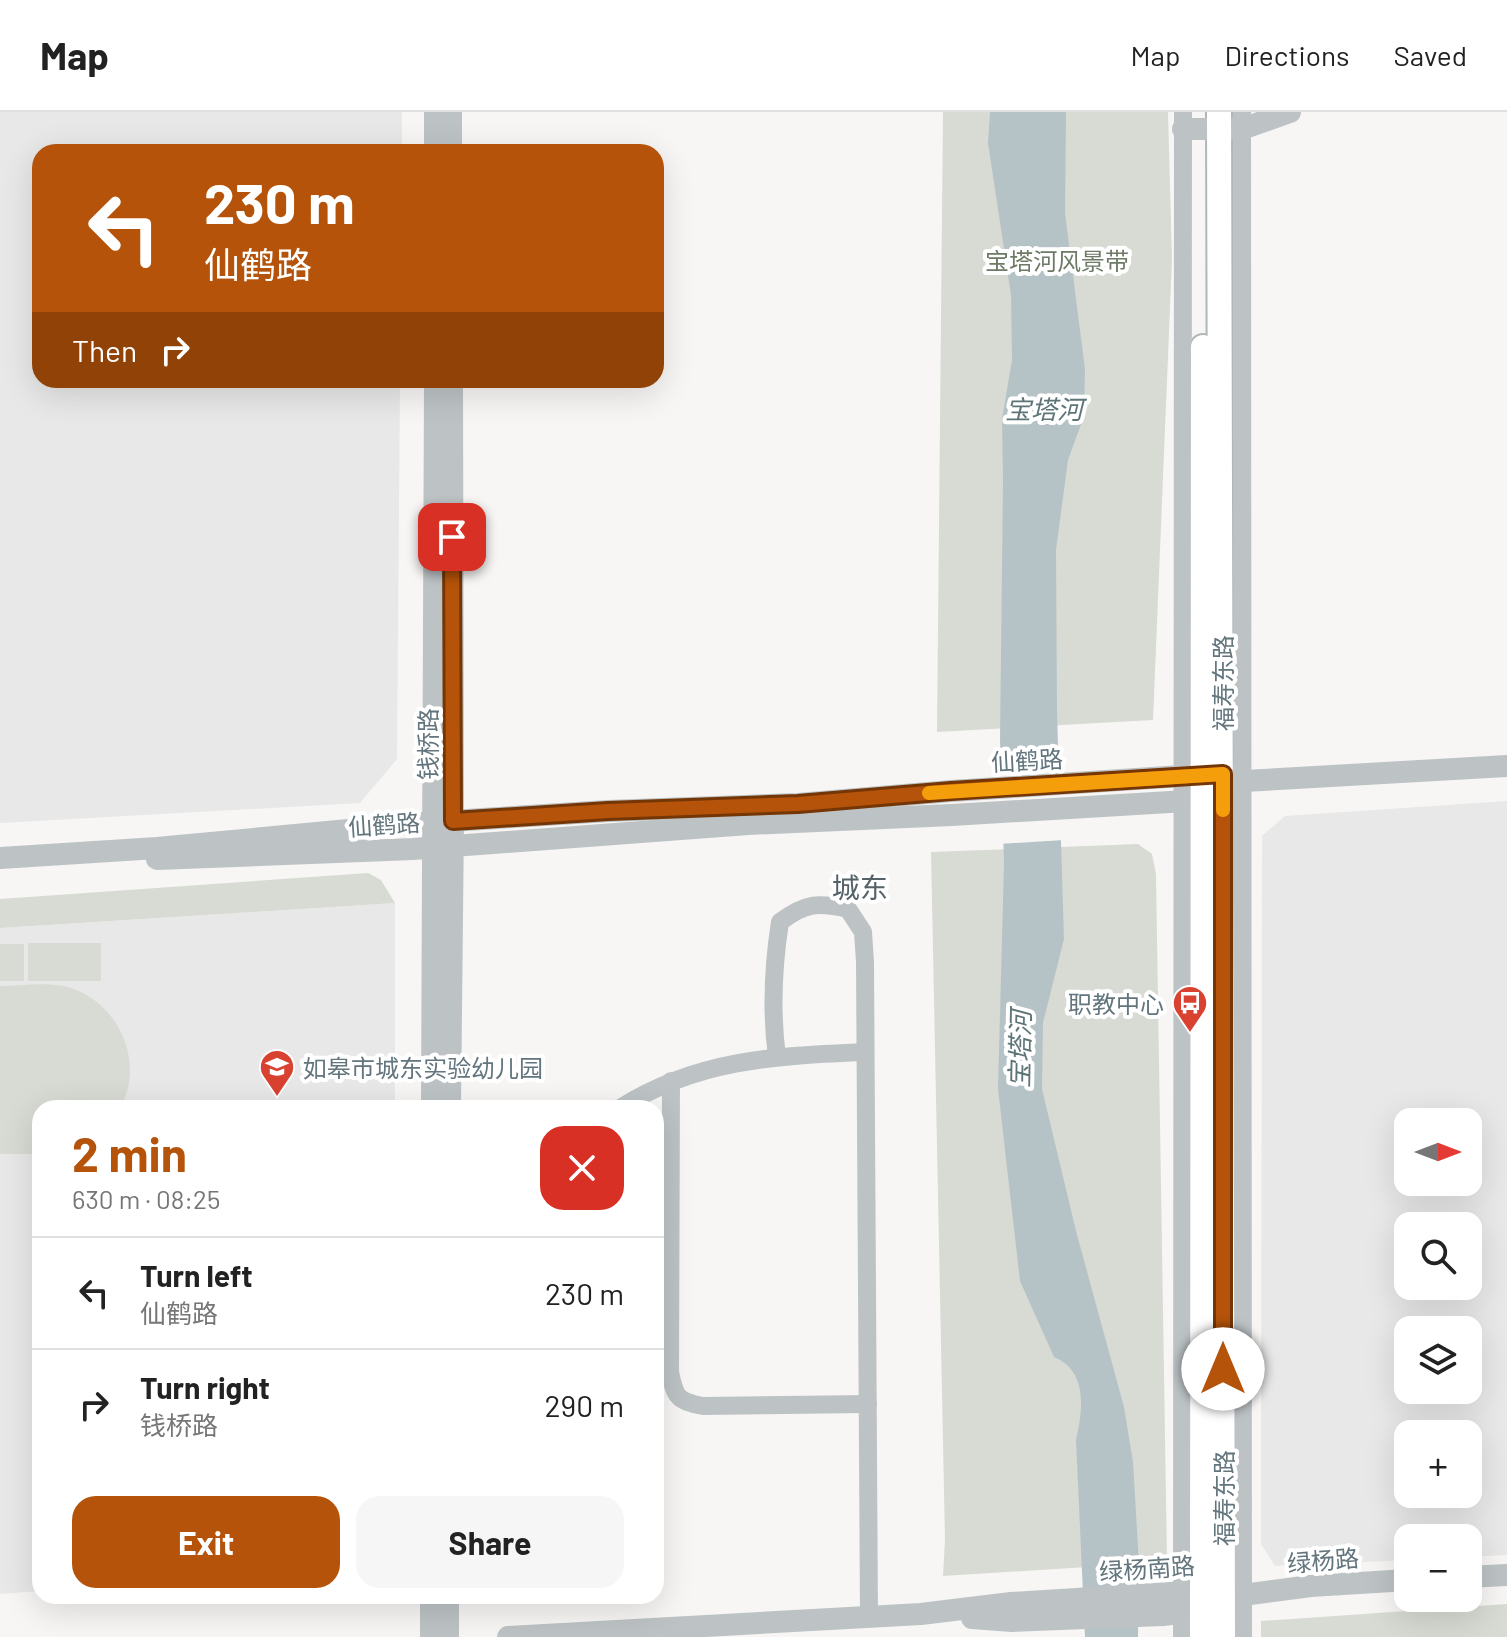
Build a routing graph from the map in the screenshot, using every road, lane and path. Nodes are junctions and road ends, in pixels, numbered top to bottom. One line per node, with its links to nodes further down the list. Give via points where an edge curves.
1 (435, 112): 5 (street)
2 (451, 112): 6 (street)
3 (1290, 112): 4 (street)
4 (1212, 121): 10 (main road, 福寿东路); 10 (street)
5 (435, 144)
6 (451, 144)
7 (435, 388): 12 (street, 钱桥路)
8 (452, 388): 12 (street, 钱桥路)
9 (1507, 766): 10 (street, 仙鹤路)
10 (1209, 787): 11 (street, 仙鹤路); 26 (main road, 福寿东路); 26 (street)
11 (1133, 792): 12 (street, 仙鹤路, via 951,791); 13 (street, 仙鹤路, via 952,815)
12 (443, 821): 13 (street, 钱桥路); 14 (street, 仙鹤路)
13 (443, 846): 15 (street, 仙鹤路); 19 (street, 钱桥路); 20 (street, 钱桥路)
14 (0, 858)
15 (0, 872)
16 (864, 1052): 17 (street); 17 (street, via 863,932 848,909 825,904 799,908 780,922 773,1028); 22 (street)
17 (777, 1057): 18 (street, via 697,1071)
18 (671, 1081): 21 (street); 22 (street, via 674,1393 684,1402 703,1406)
19 (432, 1100)
20 (450, 1100)
21 (635, 1100)
22 (868, 1404): 29 (street)
23 (1507, 1575): 24 (street)
24 (1482, 1576)
25 (1394, 1581): 26 (street, 绿杨路)
26 (1198, 1601): 29 (street, 绿杨南路); 33 (street); 34 (main road, 福寿东路); 35 (main road, 福寿东路); 36 (street)
27 (431, 1604): 30 (street)
28 (448, 1604): 31 (street)
29 (869, 1617): 32 (street, 绿杨南路)
30 (431, 1637)
31 (448, 1637)
32 (508, 1637)
33 (1182, 1637)
34 (1202, 1637)
35 (1223, 1637)
36 (1243, 1637)

